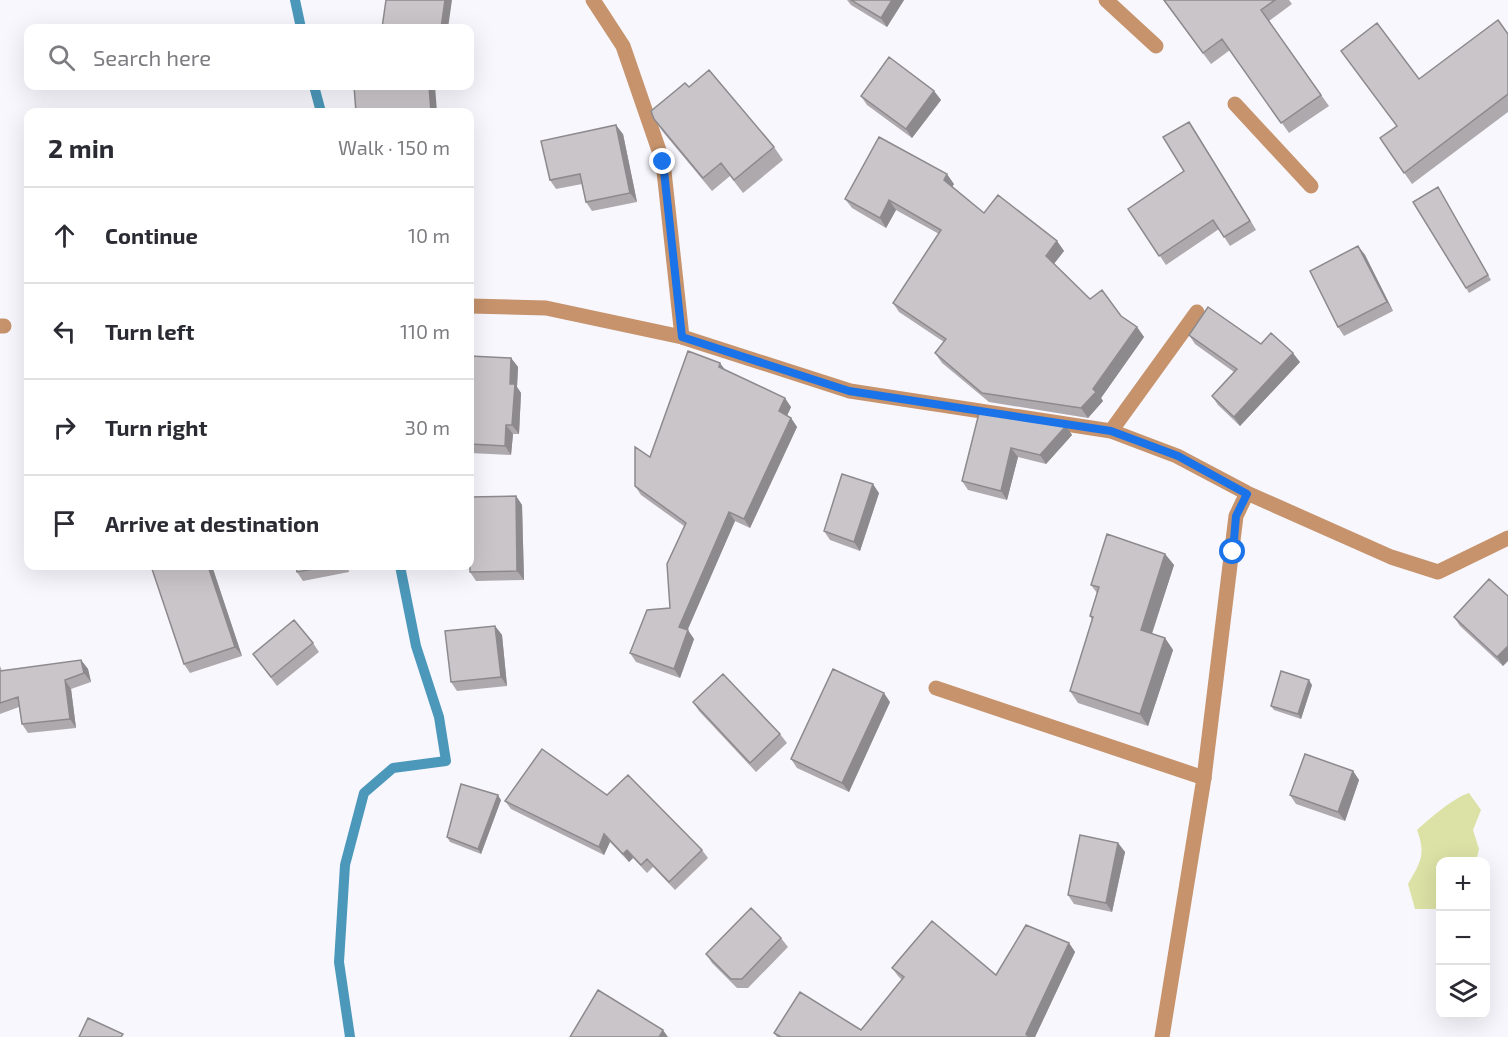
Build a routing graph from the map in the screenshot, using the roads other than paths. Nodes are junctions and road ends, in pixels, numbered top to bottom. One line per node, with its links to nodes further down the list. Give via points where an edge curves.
1 (593, 0): 8 (street, via 623,46 663,162)
2 (1107, 0): 3 (street)
3 (1156, 46)
4 (1235, 104): 5 (street)
5 (1311, 186)
6 (474, 306): 8 (street, via 546,308)
7 (1197, 312): 9 (street)
8 (682, 337): 9 (street, via 849,391)
9 (1111, 431): 10 (street, via 1178,456)
10 (1247, 494): 11 (street, via 1391,558 1438,572); 13 (street, via 1236,516)
11 (1508, 538)
12 (936, 688): 13 (street)
13 (1204, 778): 14 (street)
14 (1162, 1037)

